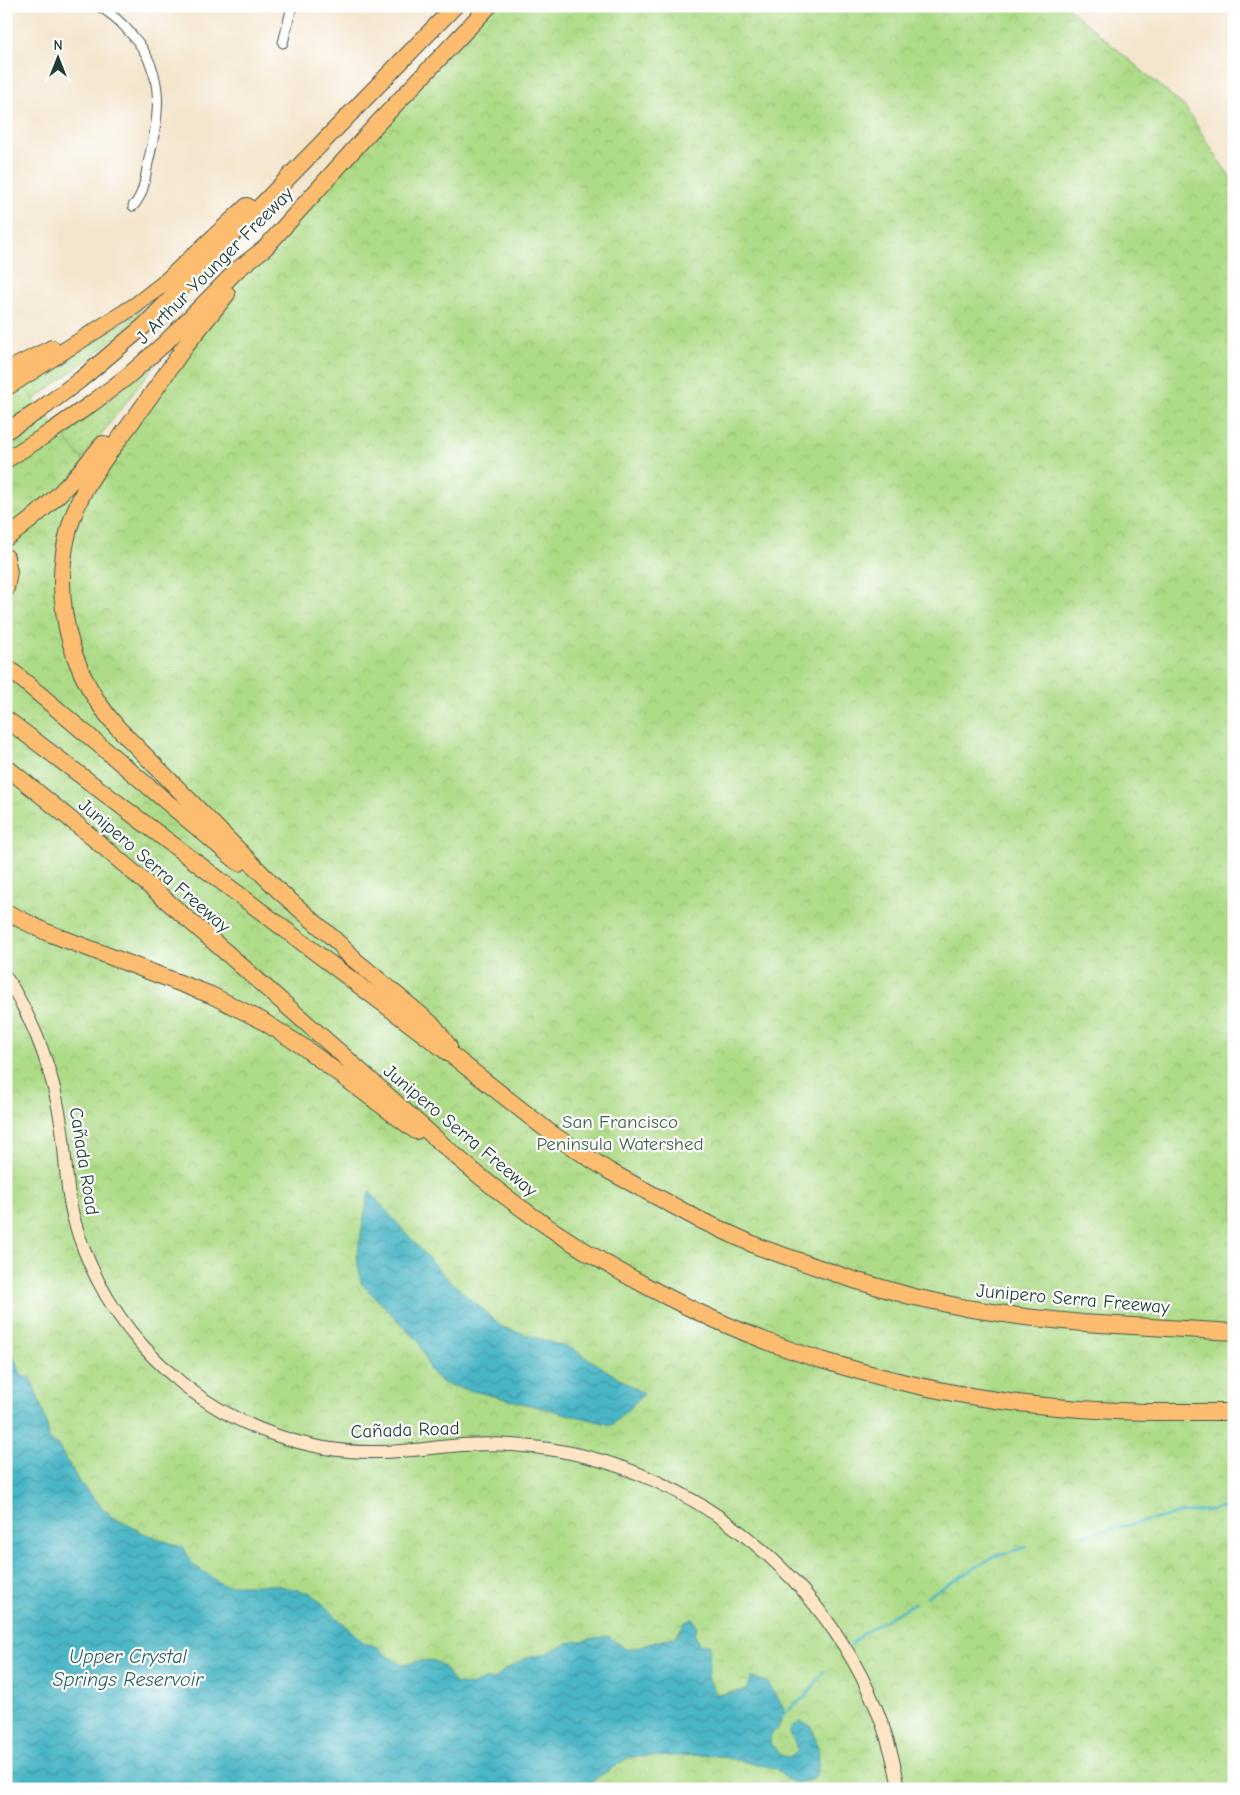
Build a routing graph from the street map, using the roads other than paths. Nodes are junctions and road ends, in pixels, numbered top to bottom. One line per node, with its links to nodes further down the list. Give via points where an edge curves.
1 (98, 6): 7 (street, via 111,14 139,44 152,67 157,85 158,116 154,138 141,195)
2 (292, 6): 5 (street)
3 (455, 6): 6 (highway, J Arthur Younger Freeway)
4 (489, 6): 8 (highway, J Arthur Younger Freeway)
5 (283, 43)
6 (342, 123): 9 (highway, via 327,131 182,267); 13 (highway, J Arthur Younger Freeway, via 132,338 74,386)
7 (133, 206)
8 (265, 248): 10 (highway); 14 (highway, J Arthur Younger Freeway, via 238,269 128,376)
9 (136, 305): 11 (highway); 12 (highway)
10 (188, 342): 15 (highway, via 71,482); 22 (highway, via 94,474 74,514 62,574 64,614 70,642 90,690 117,727 268,880)
11 (6, 372)
12 (6, 388)
13 (6, 431)
14 (6, 460)
15 (11, 535)
16 (6, 556): 17 (highway, via 9,572)
17 (6, 589)
18 (6, 666): 22 (highway)
19 (6, 719): 24 (highway, Junipero Serra Freeway)
20 (7, 768): 25 (highway, Junipero Serra Freeway, via 145,882)
21 (6, 912): 25 (highway, via 55,935 211,995 261,1020 302,1046 389,1113)
22 (352, 957): 24 (highway, via 434,1026)
23 (6, 977): 28 (main road, Cañada Road, via 31,1020 48,1065 59,1110 69,1200 84,1251 127,1327 166,1370 239,1420 293,1440 349,1451 376,1452 462,1445 525,1446 590,1457 621,1467 697,1502 745,1534 779,1566 810,1599 836,1634 875,1707)
24 (458, 1060): 26 (highway, Junipero Serra Freeway, via 525,1114 609,1171 698,1220 790,1259 910,1296 976,1310 1083,1323)
25 (468, 1167): 27 (highway, Junipero Serra Freeway, via 549,1227 635,1280 730,1325 830,1363 887,1379 1009,1402 1094,1410)
26 (1234, 1332)
27 (1234, 1412)
28 (899, 1789)

